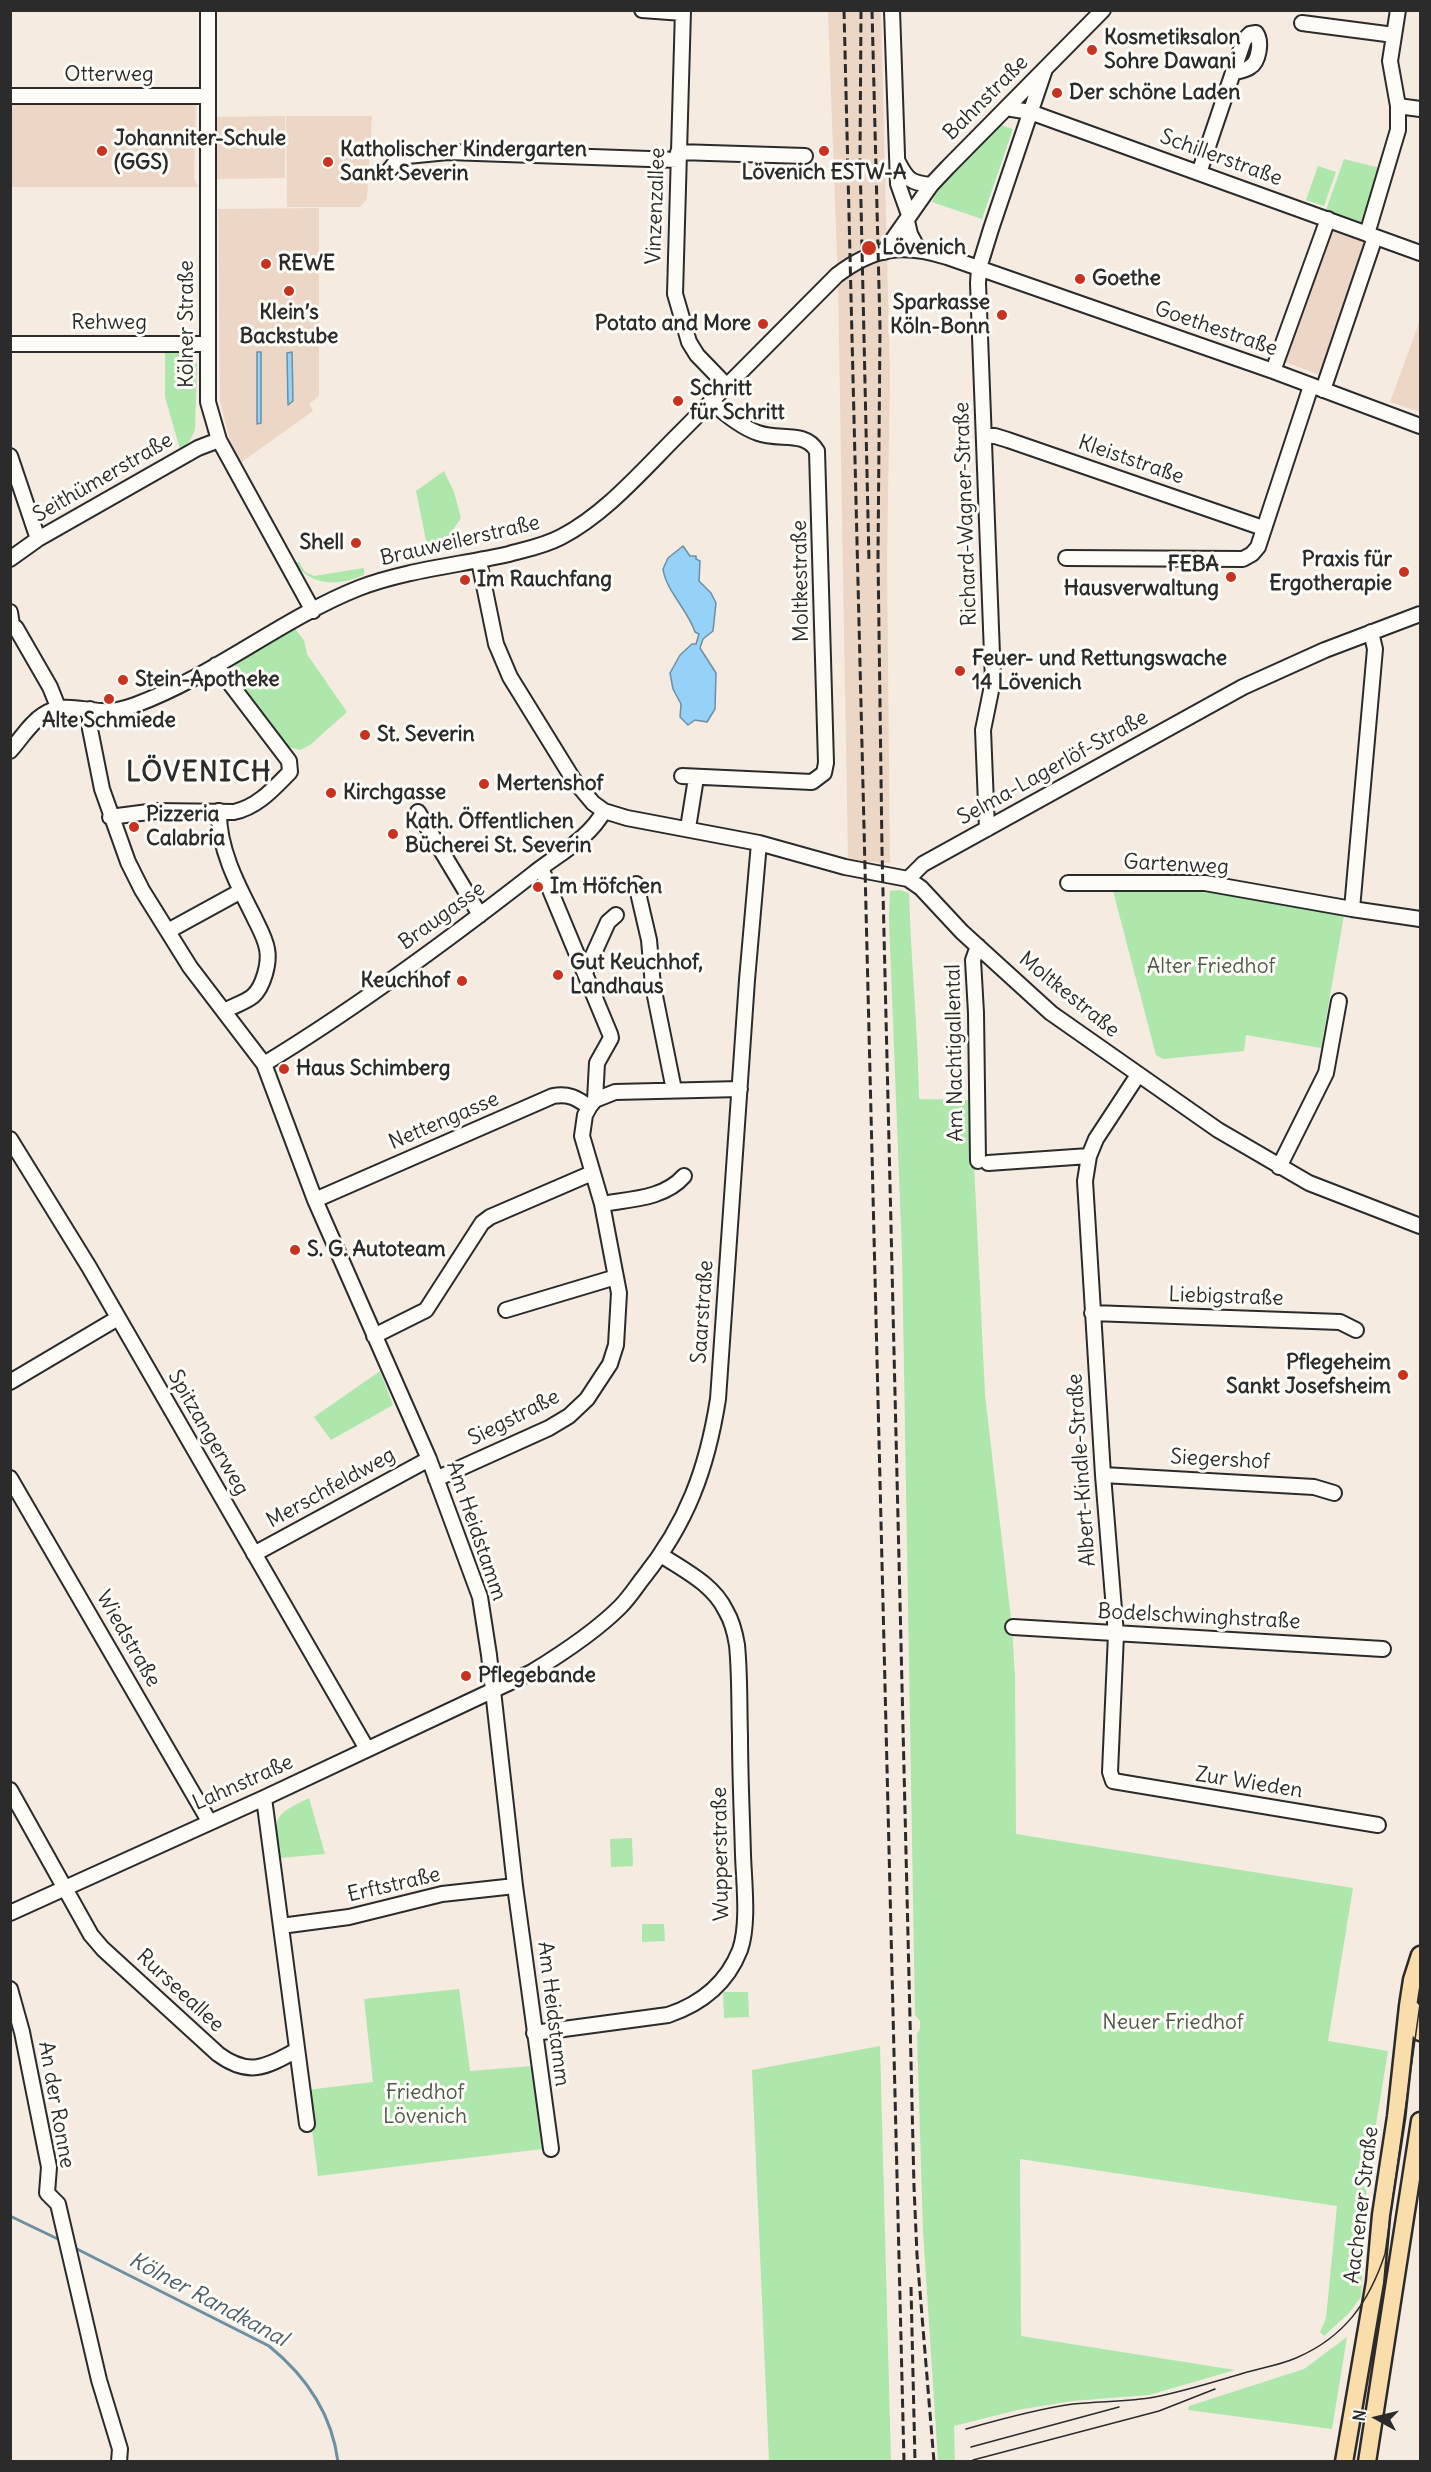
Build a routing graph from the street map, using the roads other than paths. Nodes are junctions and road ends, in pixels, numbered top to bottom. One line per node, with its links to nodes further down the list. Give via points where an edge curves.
1 (208, 10): 12 (street, Kölner Straße)
2 (642, 10): 6 (street)
3 (892, 10): 19 (street)
4 (1103, 10): 9 (street, Bahnstraße)
5 (1398, 10): 8 (street)
6 (683, 12): 17 (street, Vinzenzallee)
7 (1302, 23): 8 (street)
8 (1394, 35): 13 (street, via 1390,61)
9 (1045, 69): 14 (street, Bahnstraße); 16 (street, Richard-Wagner-Straße)
10 (1234, 72): 21 (street)
11 (10, 96): 12 (street, Otterweg)
12 (208, 96): 32 (street, Kölner Straße)
13 (1398, 106): 15 (street); 25 (street, via 1396,144)
14 (1006, 108): 16 (street, Schillerstraße); 22 (street, Bahnstraße)
15 (1420, 109)
16 (1030, 112): 21 (street, Schillerstraße); 30 (street, Richard-Wagner-Straße)
17 (678, 156): 18 (street); 20 (street, via 448,152 407,156); 34 (street, Vinzenzallee, via 675,294 689,342)
18 (805, 156)
19 (898, 162): 22 (street, via 909,179); 23 (street, via 898,184)
20 (387, 173)
21 (1199, 173): 24 (street, Schillerstraße)
22 (931, 185): 23 (street, Bahnstraße)
23 (908, 218): 26 (street, via 910,234); 27 (street, Bahnstraße)
24 (1328, 219): 25 (street, Schillerstraße); 33 (street)
25 (1371, 235): 28 (street, Schillerstraße); 35 (street)
26 (918, 249): 27 (street, Goethestraße); 30 (street, Goethestraße)
27 (884, 252): 29 (street, Goethestraße)
28 (1420, 253)
29 (858, 259): 34 (street, Brauweilerstraße, via 837,275)
30 (979, 268): 33 (street, Goethestraße); 38 (street, Richard-Wagner-Straße)
31 (10, 344): 32 (street, Rehweg)
32 (207, 344): 39 (street, Kölner Straße, via 208,402)
33 (1273, 371): 35 (street, Goethestraße)
34 (727, 386): 36 (street, Brauweilerstraße)
35 (1317, 388): 37 (street, Goethestraße); 41 (street)
36 (711, 402): 45 (street, Brauweilerstraße, via 587,521 544,545); 58 (street, Moltkestraße, via 756,432 805,438 812,441 817,451 826,762 824,773 812,782 689,777)
37 (1420, 426)
38 (984, 436): 41 (street, Kleiststraße, via 1008,440); 59 (street, Richard-Wagner-Straße, via 993,681 982,730)
39 (219, 440): 42 (street, Seithümerstraße, via 198,448); 46 (street, Kölner Straße)
40 (10, 456): 42 (street)
41 (1263, 528): 43 (street, via 1258,548 1243,559)
42 (38, 539): 44 (street, Seithümerstraße)
43 (1066, 558)
44 (10, 559)
45 (479, 561): 46 (street, Brauweilerstraße, via 372,584); 54 (street, Moltkestraße, via 496,644 510,677 584,795)
46 (313, 611): 50 (street, Brauweilerstraße)
47 (1420, 614): 49 (street, Selma-Lagerlöf-Straße)
48 (11, 621): 51 (street)
49 (1371, 632): 59 (street, Selma-Lagerlöf-Straße, via 1243,687); 66 (street, via 1376,649)
50 (216, 665): 52 (street, Brauweilerstraße, via 136,705 116,711); 55 (street, via 291,766 273,790 251,806 234,812)
51 (58, 707): 52 (street, Brauweilerstraße); 53 (street, via 38,718)
52 (90, 709): 57 (street, Am Heidstamm, via 90,729)
53 (10, 752)
54 (604, 810): 58 (street, Moltkestraße, via 627,818); 61 (street, Braugasse, via 585,836)
55 (219, 811): 57 (street, via 156,811); 65 (street, via 222,842)
56 (418, 812): 67 (street)
57 (110, 817): 70 (street, Am Heidstamm, via 141,890)
58 (688, 828): 60 (street, Moltkestraße)
59 (987, 829): 62 (street, Selma-Lagerlöf-Straße, via 923,864)
60 (759, 843): 62 (street, Moltkestraße, via 845,867); 77 (street, Saarstraße)
61 (541, 868): 67 (street, Braugasse); 72 (street)
62 (908, 879): 71 (street, Moltkestraße)
63 (1068, 883): 66 (street, Gartenweg, via 1205,883)
64 (636, 884): 78 (street)
65 (241, 891): 70 (street); 74 (street, via 267,950 267,966 253,996)
66 (1352, 909): 69 (street, Gartenweg)
67 (480, 915): 75 (street, Braugasse)
68 (616, 915): 72 (street, via 608,922)
69 (1420, 919)
70 (168, 931): 74 (street, Am Heidstamm)
71 (978, 946): 76 (street, Moltkestraße, via 1051,1013); 81 (street, Am Nachtigallental, via 973,960 983,1162)
72 (585, 973): 79 (street, Siegstraße, via 611,1038 597,1063)
73 (1339, 1001): 83 (street, via 1326,1073)
74 (224, 1011): 75 (street, Am Heidstamm)
75 (264, 1064): 86 (street, Am Heidstamm)
76 (1138, 1075): 81 (street, Albert-Kindle-Straße, via 1096,1138); 83 (street, Moltkestraße)
77 (740, 1089): 78 (street); 102 (street, Saarstraße, via 712,1440 681,1524)
78 (674, 1090): 79 (street, via 615,1092)
79 (592, 1104): 84 (street, Siegstraße, via 585,1115 582,1136); 86 (street, Nettengasse, via 564,1094 553,1096)
80 (10, 1139): 82 (street, Spitzangerweg)
81 (1089, 1156): 91 (street, Albert-Kindle-Straße, via 1085,1181)
82 (17, 1165): 92 (street, Spitzangerweg)
83 (1279, 1167): 88 (street, Moltkestraße)
84 (592, 1173): 87 (street, Siegstraße); 94 (street, via 482,1222 426,1310)
85 (684, 1176): 87 (street, via 664,1191)
86 (315, 1200): 94 (street, Am Heidstamm)
87 (602, 1204): 89 (street, Siegstraße)
88 (1420, 1226)
89 (616, 1277): 90 (street); 99 (street, Siegstraße, via 616,1345 610,1364 587,1399 549,1428)
90 (506, 1310)
91 (1092, 1313): 93 (street, Liebigstraße, via 1340,1322); 97 (street, Albert-Kindle-Straße)
92 (118, 1318): 95 (street); 101 (street, Spitzangerweg)
93 (1356, 1330)
94 (374, 1336): 96 (street, Am Heidstamm)
95 (10, 1382)
96 (429, 1459): 99 (street, Am Heidstamm); 101 (street, Merschfeldweg)
97 (1103, 1474): 100 (street, Siegershof, via 1314,1487); 104 (street, Albert-Kindle-Straße)
98 (10, 1478): 111 (street, Wiedstraße)
99 (436, 1479): 106 (street, Am Heidstamm, via 480,1597)
100 (1334, 1493)
101 (254, 1554): 107 (street, Spitzangerweg)
102 (661, 1555): 106 (street, Saarstraße, via 621,1606 570,1649); 121 (street, Wupperstraße, via 707,1586 734,1628 740,1702 744,1911 740,1948 718,1986 707,1996 668,2015)
103 (1013, 1627): 104 (street, Bodelschwinghstraße)
104 (1116, 1634): 105 (street, Bodelschwinghstraße); 108 (street, Albert-Kindle-Straße, via 1110,1772)
105 (1383, 1649)
106 (493, 1690): 107 (street, Lahnstraße); 113 (street, Am Heidstamm)
107 (367, 1749): 110 (street, Lahnstraße)
108 (1113, 1781): 112 (street, Zur Wieden)
109 (10, 1790): 114 (street, Rurseeallee)
110 (264, 1798): 111 (street, Lahnstraße); 116 (street)
111 (209, 1821): 114 (street, Lahnstraße)
112 (1378, 1826)
113 (515, 1886): 116 (street, Erftstraße, via 442,1894 349,1917); 121 (street, Am Heidstamm)
114 (65, 1888): 115 (street, Lahnstraße); 122 (street, Rurseeallee, via 103,1948 231,2064 258,2068)
115 (10, 1913)
116 (281, 1926): 122 (street)
117 (1420, 1954): 119 (main road, Aachener Straße)
118 (10, 1989): 126 (street, An der Ronne, via 49,2167 48,2193 58,2204 99,2380 120,2449)
119 (1410, 1993): 120 (main road, via 1414,2024); 127 (main road, Aachener Straße, via 1375,2282)
120 (1420, 2032)
121 (534, 2033): 125 (street, Am Heidstamm)
122 (297, 2050): 124 (street)
123 (1420, 2121): 128 (main road, Aachener Straße)
124 (307, 2124)
125 (551, 2149)
126 (119, 2462)
127 (1344, 2462)
128 (1367, 2462)

